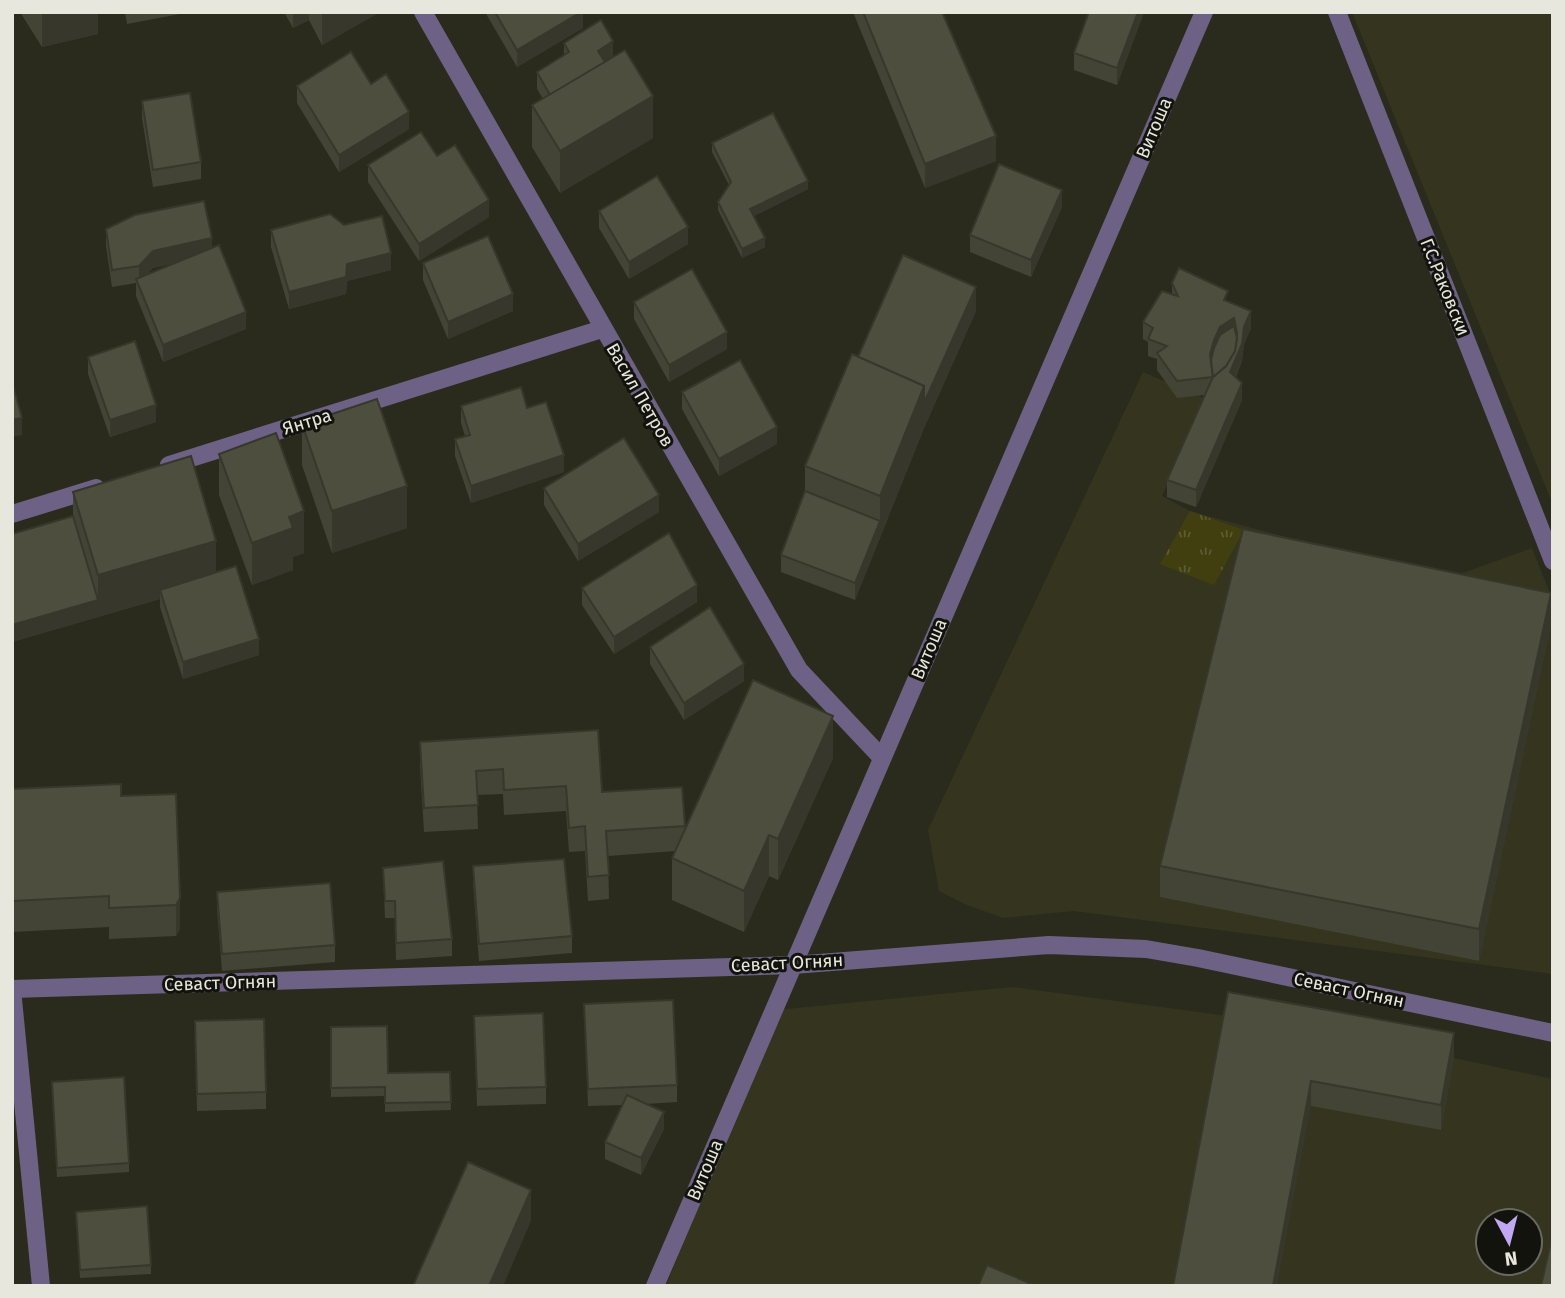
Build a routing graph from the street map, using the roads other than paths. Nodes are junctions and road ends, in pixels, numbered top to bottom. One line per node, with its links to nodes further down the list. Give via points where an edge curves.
1 (423, 12): 4 (street, Васил Петров)
2 (1204, 12): 9 (street, Витоша)
3 (1337, 12): 8 (street, Г.С.Раковски)
4 (602, 329): 5 (street, Янтра); 9 (street, Васил Петров, via 799,670)
5 (156, 469)
6 (117, 481): 7 (street)
7 (12, 514)
8 (1553, 561)
9 (882, 758): 10 (street, Витоша)
10 (793, 965): 11 (street, Севаст Огнян); 12 (street, Севаст Огнян, via 993,947 1146,949); 14 (street, Витоша)
11 (12, 989): 13 (street)
12 (1553, 1032)
13 (41, 1286)
14 (655, 1286)

